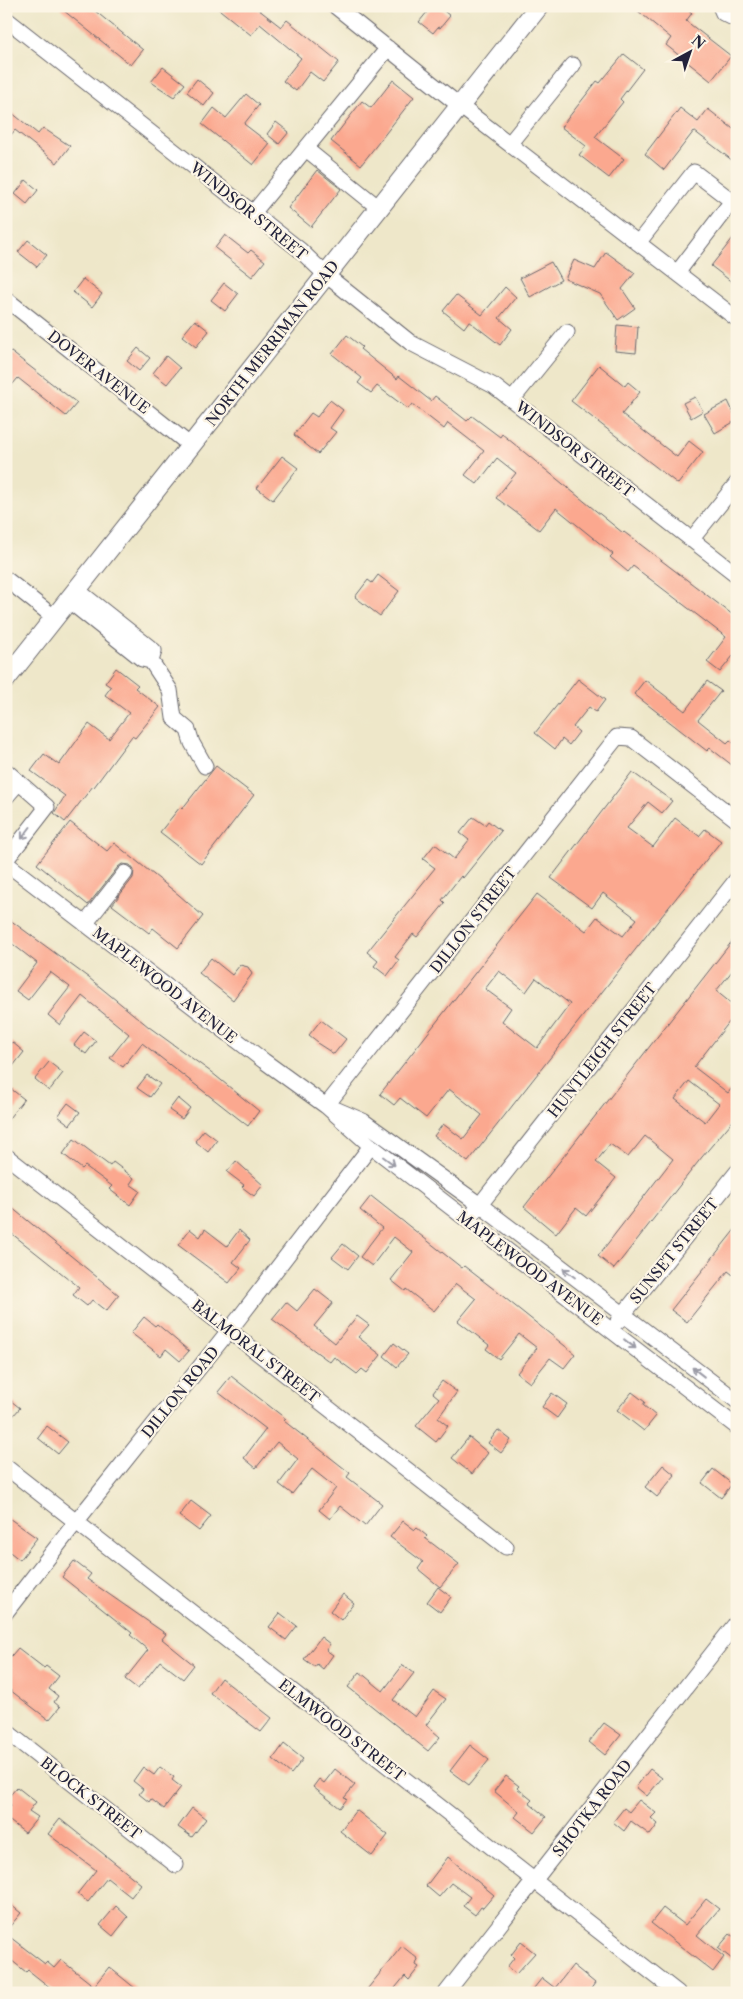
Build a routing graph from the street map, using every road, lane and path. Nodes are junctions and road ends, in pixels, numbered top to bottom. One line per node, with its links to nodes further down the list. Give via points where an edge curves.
1 (335, 6): 6 (street)
2 (539, 6): 8 (main road, NORTH MERRIMAN ROAD)
3 (720, 6): 5 (street, via 723,13)
4 (6, 19): 12 (street, WINDSOR STREET)
5 (737, 20)
6 (388, 48): 8 (street); 10 (street)
7 (573, 65): 9 (street)
8 (460, 106): 9 (street); 11 (main road, NORTH MERRIMAN ROAD)
9 (510, 143): 13 (street)
10 (306, 149): 11 (street); 12 (street)
11 (379, 208): 15 (main road, NORTH MERRIMAN ROAD)
12 (253, 214): 15 (street, WINDSOR STREET, via 300,250)
13 (638, 243): 14 (street); 14 (street, via 694,172 732,201)
14 (677, 273): 17 (street)
15 (326, 275): 19 (street, WINDSOR STREET, via 411,343 484,379); 20 (main road, NORTH MERRIMAN ROAD)
16 (6, 299): 20 (street, DOVER AVENUE)
17 (737, 319)
18 (568, 332): 19 (street)
19 (512, 400): 22 (street, WINDSOR STREET)
20 (191, 446): 25 (main road, NORTH MERRIMAN ROAD)
21 (737, 483): 22 (street)
22 (691, 540): 23 (street, WINDSOR STREET)
23 (737, 575)
24 (6, 579): 26 (street)
25 (73, 595): 26 (main road, NORTH MERRIMAN ROAD); 28 (street, via 142,659 151,661 170,690 174,718 188,730)
26 (55, 618): 27 (main road, NORTH MERRIMAN ROAD)
27 (6, 679)
28 (205, 766)
29 (6, 771): 30 (street)
30 (18, 782): 31 (street); 33 (street, one-way to 33, via 47,806)
31 (6, 797)
32 (737, 820): 37 (street, DILLON STREET, via 631,738 617,737)
33 (6, 862): 36 (street, MAPLEWOOD AVENUE)
34 (125, 873): 36 (street)
35 (737, 880): 41 (street, HUNTLEIGH STREET)
36 (86, 924): 37 (street, MAPLEWOOD AVENUE)
37 (326, 1106): 38 (street, MAPLEWOOD AVENUE); 41 (street, MAPLEWOOD AVENUE, via 363,1121)
38 (370, 1146): 42 (street, MAPLEWOOD AVENUE, one-way to 42); 44 (street, DILLON ROAD)
39 (6, 1156): 44 (street, BALMORAL STREET)
40 (737, 1172): 43 (street, SUNSET STREET)
41 (480, 1205): 42 (street, HUNTLEIGH STREET); 43 (street, MAPLEWOOD AVENUE, one-way to 41)
42 (468, 1220): 45 (street, MAPLEWOOD AVENUE)
43 (623, 1314): 45 (street, SUNSET STREET); 46 (street, MAPLEWOOD AVENUE, one-way to 43)
44 (229, 1330): 49 (street, DILLON ROAD); 50 (street, BALMORAL STREET)
45 (611, 1330): 47 (street, MAPLEWOOD AVENUE, one-way to 47)
46 (737, 1401)
47 (737, 1427)
48 (6, 1467): 49 (street, ELMWOOD STREET)
49 (76, 1522): 51 (street, DILLON ROAD); 55 (street, ELMWOOD STREET)
50 (506, 1547)
51 (6, 1612)
52 (737, 1622): 55 (street, SHOTKA ROAD)
53 (6, 1731): 54 (street, BLOCK STREET)
54 (176, 1865)
55 (535, 1880): 56 (street, SHOTKA ROAD); 57 (street, ELMWOOD STREET)
56 (446, 1993)
57 (678, 1993)

